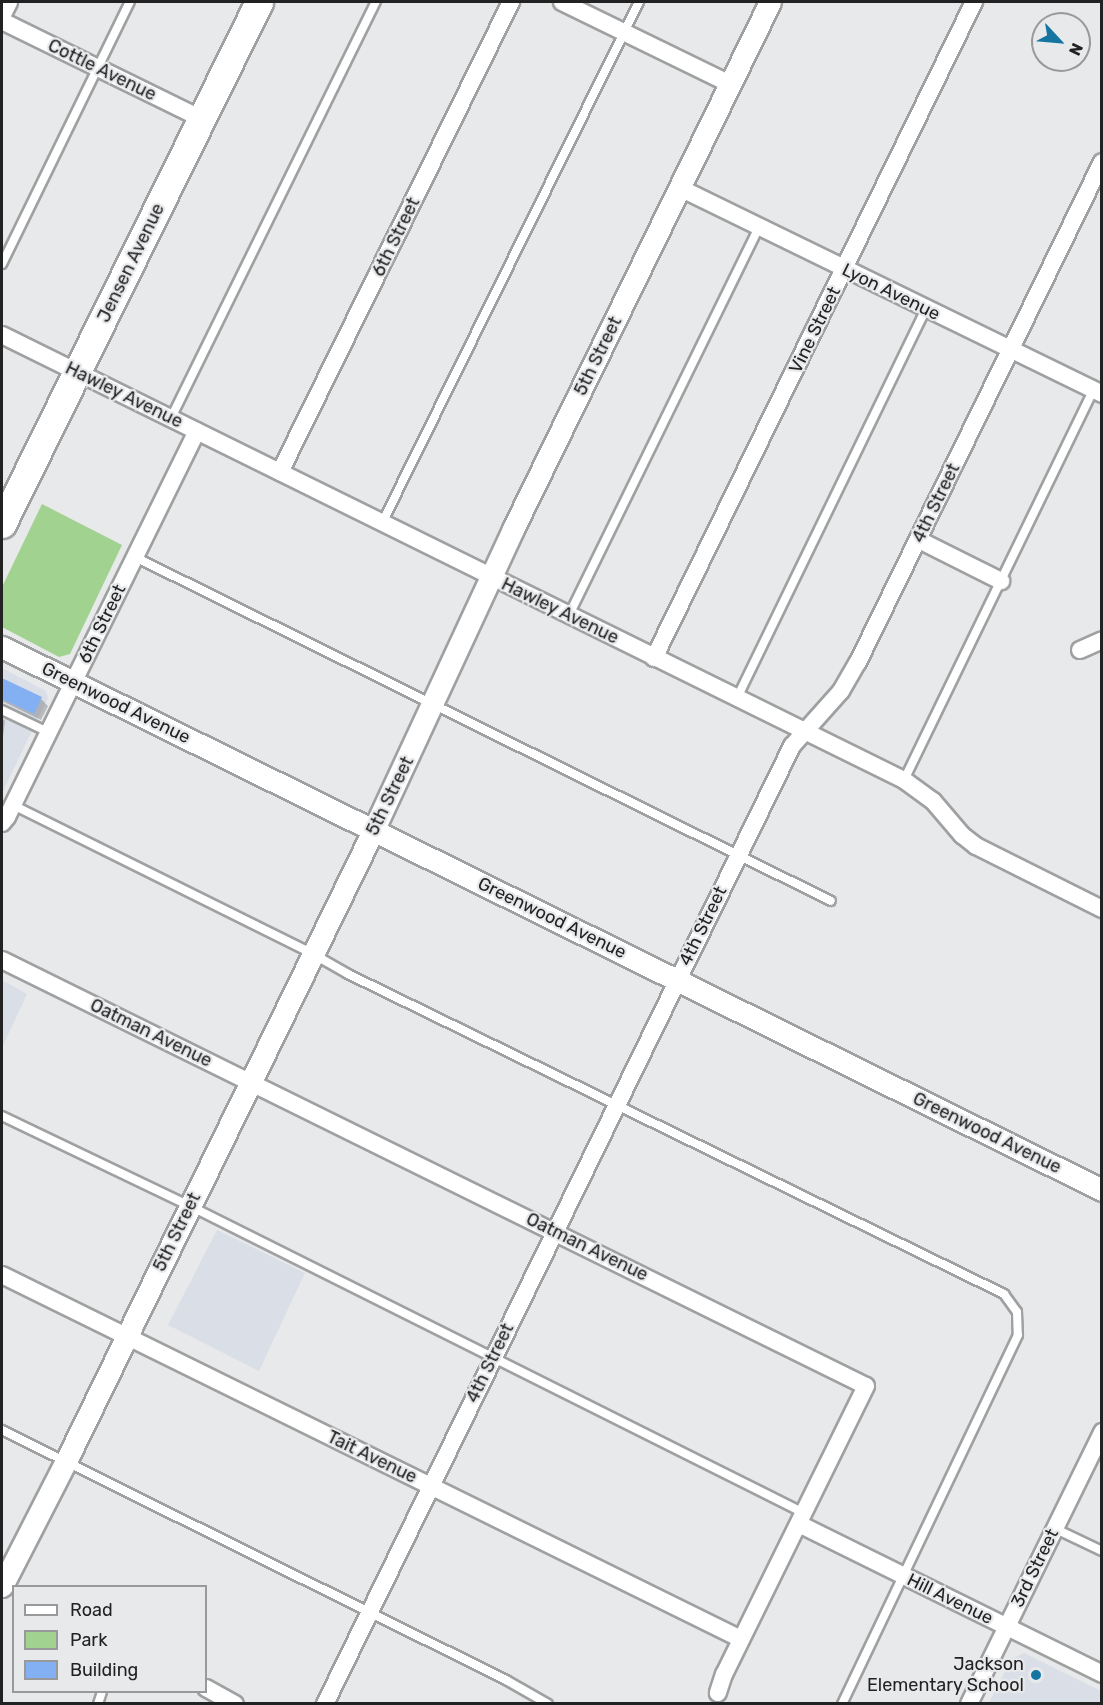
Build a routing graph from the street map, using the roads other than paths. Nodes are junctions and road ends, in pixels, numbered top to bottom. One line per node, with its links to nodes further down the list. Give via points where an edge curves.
1 (9, 2): 10 (street)
2 (130, 2): 13 (lane)
3 (259, 2): 15 (main road, Jensen Avenue)
4 (376, 2): 26 (lane)
5 (511, 2): 28 (street, 6th Street)
6 (562, 2): 12 (street)
7 (639, 2): 12 (lane)
8 (770, 2): 14 (street, 5th Street)
9 (974, 2): 20 (street, Vine Street)
10 (2, 16)
11 (2, 21): 13 (street, Cottle Avenue)
12 (624, 31): 14 (street); 30 (lane)
13 (98, 68): 15 (street, Cottle Avenue); 19 (lane)
14 (730, 84): 17 (street, 5th Street)
15 (202, 119): 24 (main road, Jensen Avenue)
16 (1101, 162): 23 (street, 4th Street)
17 (681, 188): 18 (street, Lyon Avenue); 33 (street, 5th Street)
18 (759, 227): 20 (street, Lyon Avenue); 35 (lane)
19 (2, 264)
20 (844, 269): 21 (street, Lyon Avenue); 39 (street, Vine Street)
21 (926, 309): 23 (street, Lyon Avenue); 41 (lane)
22 (2, 335): 24 (street, Hawley Avenue)
23 (1010, 350): 25 (street, Lyon Avenue); 31 (street, 4th Street)
24 (78, 372): 26 (street, Hawley Avenue); 29 (main road, Jensen Avenue)
25 (1097, 392): 34 (lane)
26 (171, 418): 27 (street, Hawley Avenue)
27 (197, 431): 28 (street, Hawley Avenue); 32 (street, 6th Street)
28 (280, 472): 30 (street, Hawley Avenue)
29 (2, 524)
30 (382, 524): 33 (street, Hawley Avenue)
31 (919, 540): 34 (street); 44 (street, 4th Street, via 841,691)
32 (135, 557): 40 (street, 6th Street); 42 (lane)
33 (491, 578): 35 (street, Hawley Avenue); 42 (street, 5th Street)
34 (1001, 580): 46 (lane)
35 (569, 615): 39 (street, Hawley Avenue)
36 (1101, 640): 38 (street)
37 (2, 647): 40 (street, Greenwood Avenue)
38 (1080, 650)
39 (654, 658): 41 (street, Hawley Avenue)
40 (73, 682): 45 (street, 6th Street); 48 (street, Greenwood Avenue)
41 (737, 698): 44 (street, Hawley Avenue)
42 (434, 704): 48 (street, 5th Street); 50 (lane)
43 (2, 710): 45 (lane)
44 (803, 731): 46 (street, Hawley Avenue); 50 (street, 4th Street)
45 (48, 732): 47 (street, 6th Street)
46 (904, 780): 52 (street, Hawley Avenue, via 933,801 976,846)
47 (7, 815): 49 (street, 6th Street); 53 (lane)
48 (373, 831): 53 (street, 5th Street); 55 (street, Greenwood Avenue)
49 (2, 839)
50 (738, 856): 51 (lane); 55 (street, 4th Street)
51 (831, 901)
52 (1101, 909)
53 (312, 954): 56 (street, 5th Street); 57 (lane)
54 (2, 960): 56 (street, Oatman Avenue)
55 (676, 979): 57 (street, 4th Street); 59 (street, Greenwood Avenue)
56 (251, 1082): 60 (street, 5th Street); 61 (street, Oatman Avenue)
57 (616, 1104): 61 (street, 4th Street); 72 (lane, via 969,1275 1004,1294 1012,1303 1018,1318 1018,1335)
58 (2, 1116): 60 (lane)
59 (1101, 1190)
60 (190, 1206): 63 (street, 5th Street); 64 (lane)
61 (555, 1231): 64 (street, 4th Street); 69 (street, Oatman Avenue, via 866,1386)
62 (2, 1275): 63 (street, Tait Avenue)
63 (126, 1336): 67 (street, 5th Street); 68 (street, Tait Avenue)
64 (492, 1357): 68 (street, 4th Street); 69 (lane)
65 (2, 1430): 67 (lane)
66 (1101, 1433): 70 (street, 3rd Street)
67 (66, 1461): 73 (street, 5th Street); 74 (lane)
68 (430, 1485): 74 (street, 4th Street); 76 (street, Tait Avenue)
69 (801, 1518): 72 (street, Hill Avenue); 76 (street, Oatman Avenue)
70 (1054, 1528): 71 (lane); 75 (street, 3rd Street)
71 (1101, 1551)
72 (903, 1575): 75 (street, Hill Avenue); 83 (lane)
73 (2, 1586)
74 (368, 1612): 81 (street, 4th Street); 82 (lane)
75 (1006, 1626): 77 (street, Hill Avenue); 84 (street, 3rd Street)
76 (741, 1639): 78 (street, Oatman Avenue)
77 (1101, 1674)
78 (718, 1693)
79 (206, 1694): 80 (street)
80 (236, 1704)
81 (325, 1704)
82 (548, 1704)
83 (842, 1704)
84 (969, 1704)

